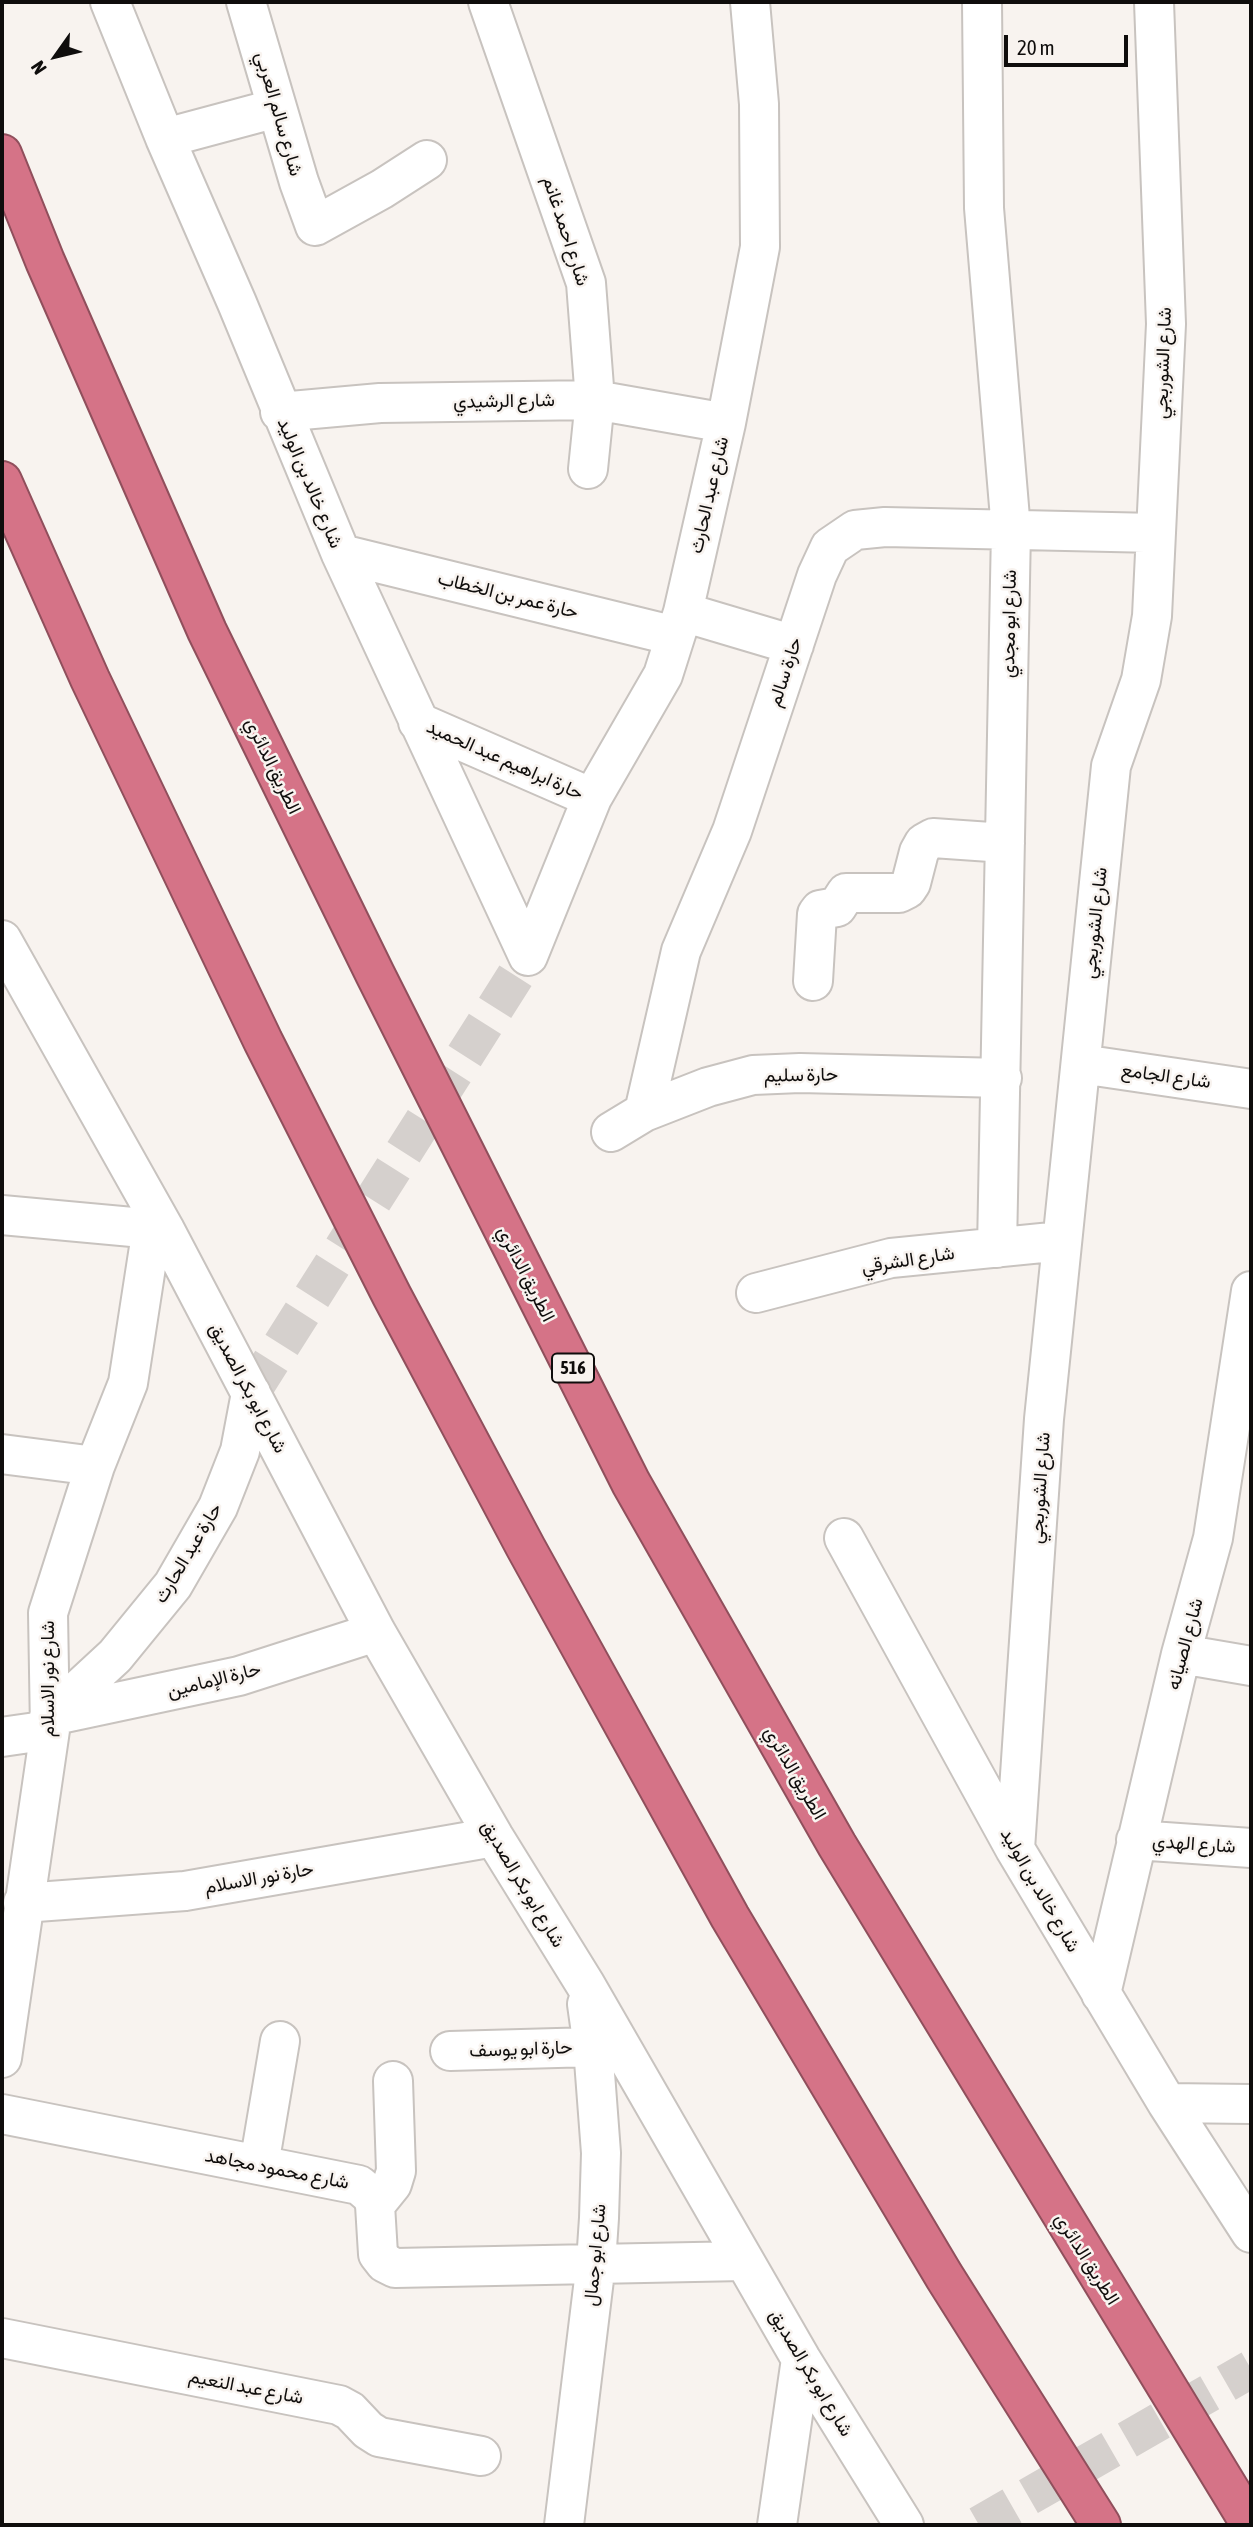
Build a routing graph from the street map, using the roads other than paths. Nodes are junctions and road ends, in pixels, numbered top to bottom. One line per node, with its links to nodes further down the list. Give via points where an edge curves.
1 (110, 2): 8 (street, شارع خالد بن الوليد)
2 (246, 2): 7 (street, شارع سالم العربي)
3 (488, 2): 11 (street, شارع احمد غانم, via 586,283)
4 (750, 2): 13 (street, شارع عبد الحارث, via 759,104 760,247)
5 (982, 2): 16 (street, شارع ابو مجدي, via 984,208)
6 (1153, 2): 17 (street, شارع الشوربجي, via 1166,324)
7 (277, 108): 8 (street); 10 (street, شارع سالم العربي, via 315,226)
8 (165, 138): 12 (street, شارع خالد بن الوليد)
9 (2, 154): 76 (highway, الطريق الدائري / 516, via 207,631 631,1483 837,1845)
10 (426, 160)
11 (595, 400): 12 (street, شارع الرشيدي, via 380,403); 13 (street, شارع الرشيدي); 14 (street, شارع احمد غانم)
12 (280, 412): 18 (street, شارع خالد بن الوليد)
13 (726, 423): 19 (street, شارع عبد الحارث)
14 (588, 469)
15 (2, 481): 75 (highway, via 90,679 263,1041 520,1536 730,1917 944,2276)
16 (1011, 530): 17 (street, حارة سالم); 20 (street, حارة سالم, via 855,530 830,547); 23 (street, شارع ابو مجدي)
17 (1156, 533): 28 (street, شارع الشوربجي, via 1152,616 1141,680 1111,766)
18 (341, 554): 19 (street, حارة عمر بن الخطاب); 21 (street, شارع خالد بن الوليد)
19 (679, 624): 20 (street, حارة عمر بن الخطاب); 22 (street, شارع عبد الحارث, via 663,675)
20 (794, 645): 31 (street, حارة سالم, via 732,831 681,951)
21 (418, 722): 22 (street, حارة ابراهيم عبد الحميد); 25 (street, شارع خالد بن الوليد)
22 (592, 798): 25 (street, شارع عبد الحارث)
23 (1006, 843): 26 (street, via 933,838 919,852 906,889 899,893 846,892 837,907 820,910); 29 (street, شارع ابو مجدي)
24 (2, 940): 27 (street, شارع ابو بكر الصديق)
25 (528, 956)
26 (813, 981)
27 (19, 999): 34 (street, شارع ابو بكر الصديق)
28 (1080, 1064): 30 (street, شارع الجامع); 35 (street, شارع الشوربجي)
29 (1002, 1078): 31 (street, حارة سليم, via 753,1075); 36 (street, شارع ابو مجدي)
30 (1251, 1088)
31 (644, 1112): 32 (street, حارة سليم)
32 (611, 1132)
33 (2, 1215): 34 (street)
34 (159, 1229): 39 (street, شارع ابو بكر الصديق); 41 (street, شارع نور الاسلام, via 128,1383)
35 (1062, 1241): 36 (street, شارع الشرقي); 51 (street, شارع الشوربجي, via 1044,1419)
36 (997, 1248): 38 (street, شارع الشرقي, via 891,1258)
37 (1251, 1291): 44 (street, شارع الصيانه, via 1213,1538)
38 (756, 1293)
39 (251, 1393): 43 (street, شارع ابو بكر الصديق); 46 (street, حارة عبد الحارث, via 240,1451 218,1507 173,1586 116,1656)
40 (2, 1454): 41 (street)
41 (94, 1466): 46 (street, شارع نور الاسلام, via 48,1613)
42 (844, 1538): 51 (street, شارع خالد بن الوليد)
43 (376, 1632): 46 (street, حارة الإمامين, via 239,1676); 48 (street, شارع ابو بكر الصديق)
44 (1181, 1654): 45 (street); 49 (street, شارع الصيانه)
45 (1251, 1666)
46 (49, 1723): 47 (street, حارة الإمامين); 52 (street, شارع نور الاسلام)
47 (2, 1737)
48 (494, 1837): 52 (street, حارة نور الاسلام, via 185,1891); 54 (street, شارع ابو بكر الصديق)
49 (1136, 1840): 50 (street, شارع الهدي); 55 (street, شارع الصيانه)
50 (1251, 1848)
51 (1015, 1849): 55 (street, شارع خالد بن الوليد)
52 (17, 1892): 53 (street, شارع نور الاسلام)
53 (7, 1983): 59 (street, شارع نور الاسلام)
54 (585, 1984): 57 (street, شارع ابو جمال); 67 (street, شارع ابو بكر الصديق)
55 (1101, 1994): 61 (street, شارع خالد بن الوليد)
56 (280, 2040): 64 (street)
57 (593, 2047): 58 (street, حارة ابو يوسف); 68 (street, شارع ابو جمال, via 601,2153)
58 (450, 2051)
59 (2, 2058)
60 (393, 2081): 65 (street, via 396,2171)
61 (1167, 2103): 62 (street); 66 (street, شارع خالد بن الوليد)
62 (1251, 2104)
63 (2, 2114): 64 (street, شارع محمود مجاهد)
64 (259, 2165): 65 (street, شارع محمود مجاهد, via 359,2185)
65 (375, 2205): 68 (street, via 379,2254 395,2268)
66 (1251, 2233)
67 (744, 2261): 68 (street); 70 (street, شارع ابو بكر الصديق)
68 (596, 2263): 72 (street, شارع ابو جمال)
69 (2, 2338): 71 (street, شارع عبد النعيم, via 339,2405 379,2437)
70 (801, 2359): 73 (street); 74 (street, شارع ابو بكر الصديق)
71 (481, 2456)
72 (564, 2525)
73 (777, 2525)
74 (904, 2525)
75 (1101, 2525)
76 (1251, 2525)

